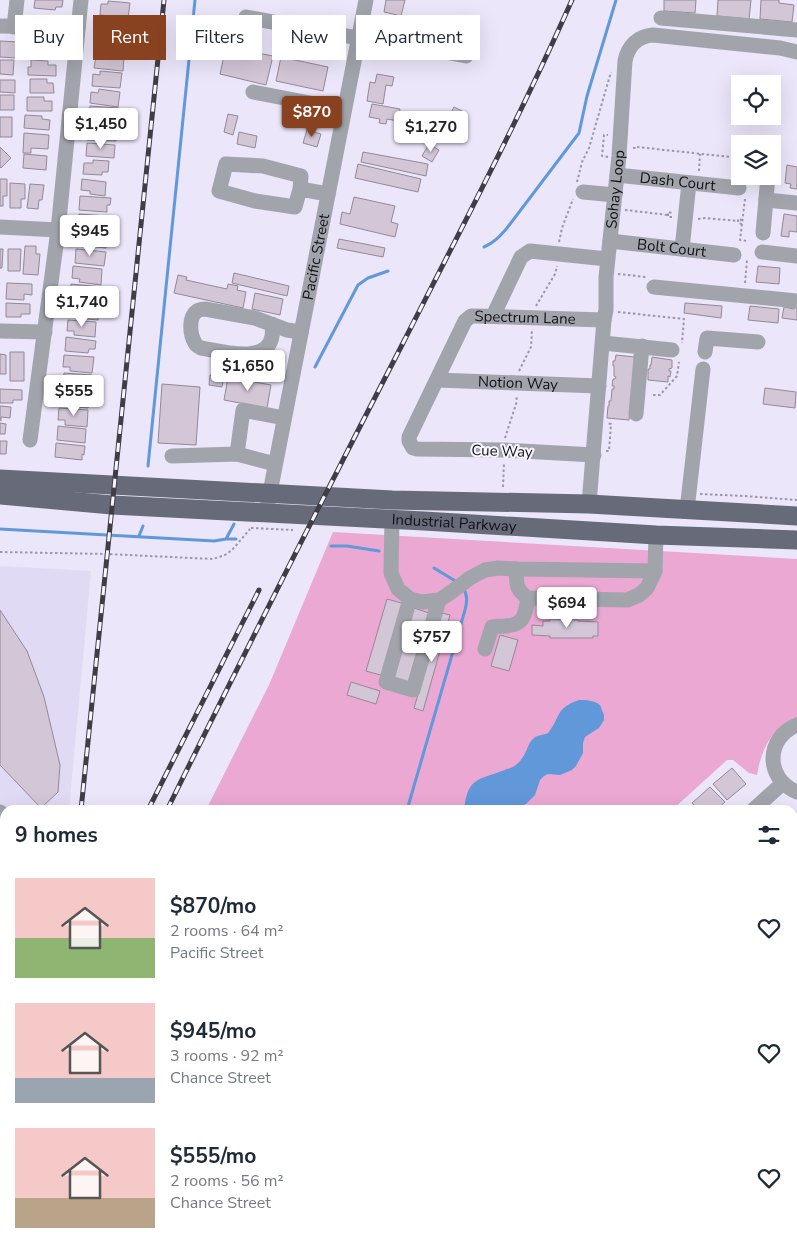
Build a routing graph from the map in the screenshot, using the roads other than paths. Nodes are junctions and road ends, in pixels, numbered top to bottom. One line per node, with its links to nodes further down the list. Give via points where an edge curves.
1 (17, 0): 8 (street)
2 (81, 0): 4 (street)
3 (366, 0): 5 (street, Pacific Street)
4 (79, 15)
5 (363, 15)
6 (661, 18): 9 (street)
7 (262, 20): 10 (street)
8 (7, 26)
9 (797, 30)
10 (356, 37)
11 (356, 47): 15 (street, Pacific Street)
12 (797, 52): 16 (street, Sohay Loop, via 654,35 637,41 629,49 625,61)
13 (75, 60): 27 (street)
14 (253, 92): 15 (street, via 320,105)
15 (343, 115): 22 (street, Pacific Street)
16 (617, 175): 17 (street, Dash Court); 23 (street, Sohay Loop)
17 (693, 181): 20 (street, Dash Court); 30 (street)
18 (767, 185): 24 (street)
19 (300, 189): 19 (street, via 301,176 263,166 226,164 219,191 294,207); 22 (street)
20 (742, 190)
21 (578, 192): 23 (street)
22 (328, 194): 42 (street, Pacific Street)
23 (615, 194): 29 (street, Sohay Loop)
24 (766, 200): 25 (street); 28 (street)
25 (797, 203)
26 (0, 227): 27 (street)
27 (58, 230): 41 (street)
28 (763, 232)
29 (610, 241): 30 (street, Bolt Court); 34 (street, Sohay Loop)
30 (682, 249): 32 (street, Bolt Court)
31 (762, 252): 33 (street)
32 (734, 254)
33 (797, 256)
34 (608, 259): 37 (street, via 525,253); 38 (street, Sohay Loop)
35 (654, 286): 36 (street)
36 (797, 301)
37 (493, 316): 38 (street, Spectrum Lane); 49 (street, Spectrum Lane, via 471,316 465,321)
38 (604, 320): 44 (street, Sohay Loop)
39 (272, 324): 39 (street, via 205,309 197,311 191,325 195,345 201,348 256,354 266,348 272,338); 42 (street)
40 (0, 331): 41 (street)
41 (45, 332): 53 (street)
42 (301, 332): 52 (street, Pacific Street)
43 (758, 342): 47 (street, via 707,338)
44 (603, 343): 45 (street); 50 (street, Sohay Loop)
45 (642, 346): 46 (street); 51 (street)
46 (672, 350)
47 (705, 352)
48 (703, 370): 63 (street)
49 (437, 380): 50 (street, Notion Way); 54 (street, Spectrum Lane, via 410,438)
50 (600, 386): 56 (street, Sohay Loop)
51 (636, 414)
52 (284, 418): 55 (street, via 243,410); 58 (street, Pacific Street)
53 (30, 440)
54 (410, 445): 56 (street, Cue Way, via 417,449)
55 (237, 454): 57 (street); 58 (street)
56 (594, 455): 62 (street, Sohay Loop)
57 (172, 456)
58 (275, 464): 60 (street, Pacific Street)
59 (0, 479): 60 (main road, Industrial Parkway)
60 (269, 494): 62 (main road, Industrial Parkway); 64 (street, Pacific Street)
61 (0, 495): 64 (main road, Industrial Parkway)
62 (590, 504): 63 (main road, Industrial Parkway)
63 (687, 510): 65 (main road, Industrial Parkway)
64 (266, 513): 66 (main road, Industrial Parkway)
65 (797, 516)
66 (392, 519): 67 (main road, Industrial Parkway); 73 (street, via 391,573 398,589)
67 (656, 535): 68 (main road, Industrial Parkway); 70 (street)
68 (797, 540)
69 (516, 569): 70 (street); 71 (street, via 485,570); 72 (street, via 517,585)
70 (655, 571): 72 (street, via 647,588 639,596 627,600)
71 (443, 597): 73 (street, via 422,602); 73 (street, via 413,690 386,682)
72 (528, 598): 74 (street, via 522,620 513,625 492,627)
73 (410, 599)
74 (484, 649)
75 (797, 725): 76 (street, via 783,734 774,748 774,769)
76 (783, 783): 77 (street); 78 (street)
77 (797, 792)
78 (759, 805)

